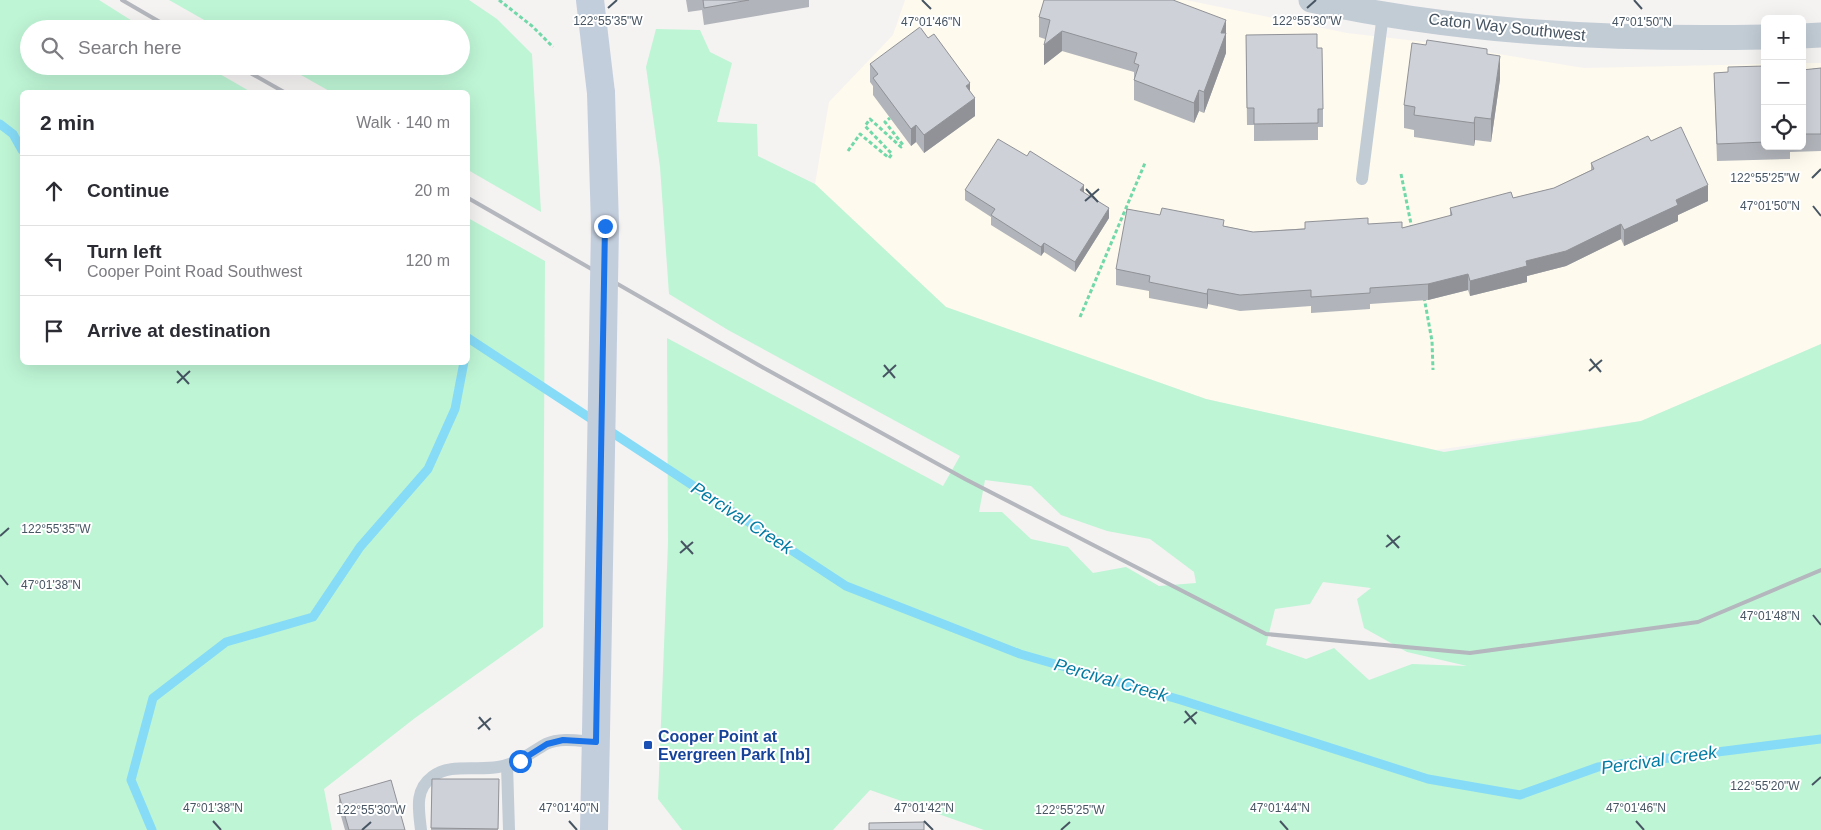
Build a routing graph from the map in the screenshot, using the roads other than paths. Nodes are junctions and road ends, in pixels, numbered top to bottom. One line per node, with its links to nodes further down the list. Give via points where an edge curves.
1 (590, 0): 8 (main road, bridge, via 599,74 605,226)
2 (1311, 0): 3 (street, Caton Way Southwest)
3 (1385, 7): 6 (street, Caton Way Southwest, via 1520,32 1663,39); 7 (lane)
4 (1821, 35): 5 (street)
5 (1806, 36)
6 (1761, 37)
7 (1362, 179)
8 (596, 738): 9 (lane, via 547,744 520,761); 12 (main road)
9 (507, 765): 10 (lane, via 446,769 431,777 420,790); 11 (lane)
10 (422, 830)
11 (509, 830)
12 (594, 830)

